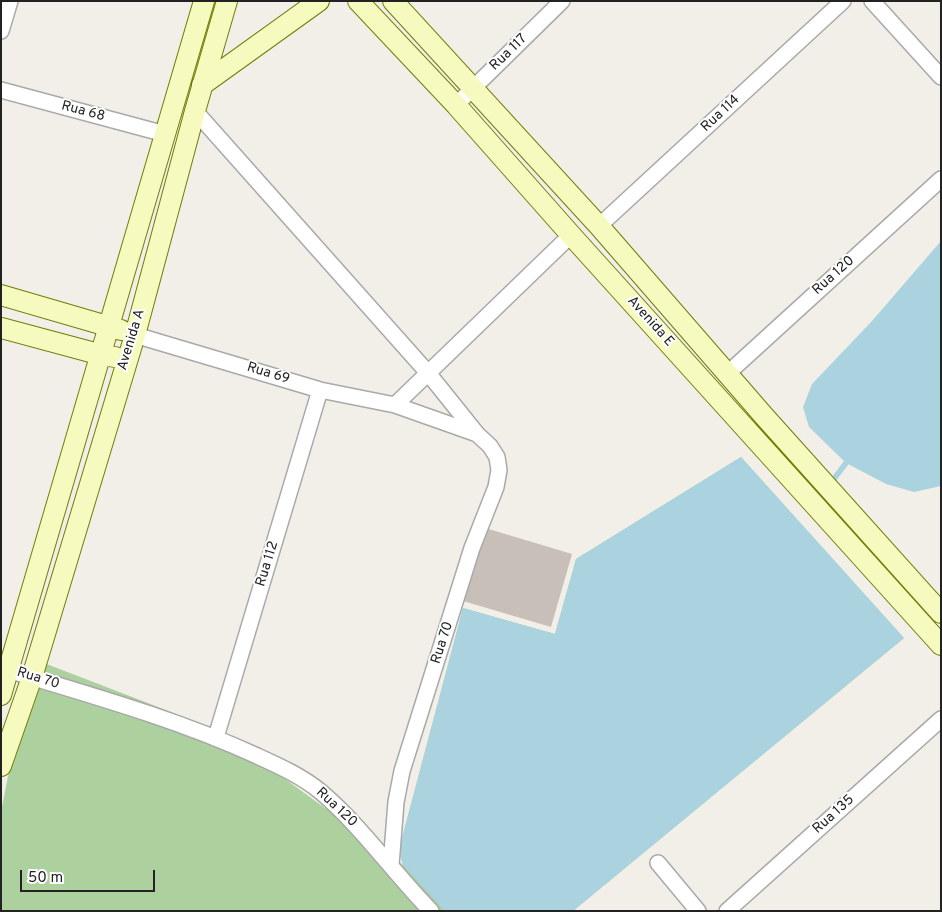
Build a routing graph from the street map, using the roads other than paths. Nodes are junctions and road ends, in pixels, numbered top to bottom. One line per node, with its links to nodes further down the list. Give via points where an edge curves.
1 (10, 1): 10 (street)
2 (204, 1): 17 (main road, Avenida A)
3 (227, 1): 12 (main road, Avenida A)
4 (320, 1): 12 (main road)
5 (358, 1): 15 (main road, Avenida E)
6 (393, 1): 13 (main road, Avenida E)
7 (562, 1): 13 (street, Rua 117)
8 (843, 1): 19 (street, Rua 114)
9 (872, 1): 11 (street)
10 (1, 31)
11 (941, 77)
12 (202, 85): 16 (main road, Avenida A)
13 (472, 89): 15 (street, Rua 117); 19 (main road, Avenida E)
14 (1, 90): 17 (street, Rua 68)
15 (456, 105): 20 (main road, Avenida E)
16 (195, 111): 24 (main road, Avenida A); 27 (street)
17 (166, 134): 22 (main road, Avenida A)
18 (941, 179): 28 (street, Rua 120)
19 (599, 226): 28 (main road, Avenida E)
20 (571, 235): 27 (street); 32 (main road, Avenida E)
21 (1, 295): 22 (main road, Rua 69)
22 (110, 326): 24 (main road, Rua 69); 25 (main road, Avenida A)
23 (1, 328): 25 (main road)
24 (135, 334): 26 (main road, Avenida A); 29 (street, Rua 69)
25 (102, 355): 26 (main road); 36 (main road, Avenida A)
26 (126, 359): 37 (main road, Avenida A)
27 (428, 373): 31 (street); 33 (street)
28 (727, 374): 30 (main road, Avenida E)
29 (320, 390): 31 (street, Rua 69); 40 (street, Rua 112)
30 (754, 404): 32 (main road); 34 (main road, Avenida E)
31 (395, 405): 33 (street, Rua 69)
32 (738, 418): 35 (main road, Avenida E)
33 (478, 434): 43 (street, Rua 70, via 496,457 499,470 496,487 472,548 402,771)
34 (941, 613)
35 (941, 644)
36 (5, 669): 37 (street, Rua 70); 38 (main road, Avenida A)
37 (32, 677): 40 (street, Rua 70); 41 (main road, Avenida A)
38 (1, 695)
39 (941, 719): 46 (street, Rua 135)
40 (216, 737): 43 (street, Rua 120, via 284,768 319,790)
41 (1, 766)
42 (658, 863): 45 (street)
43 (391, 865): 44 (street, Rua 120)
44 (431, 911)
45 (698, 911)
46 (728, 911)

